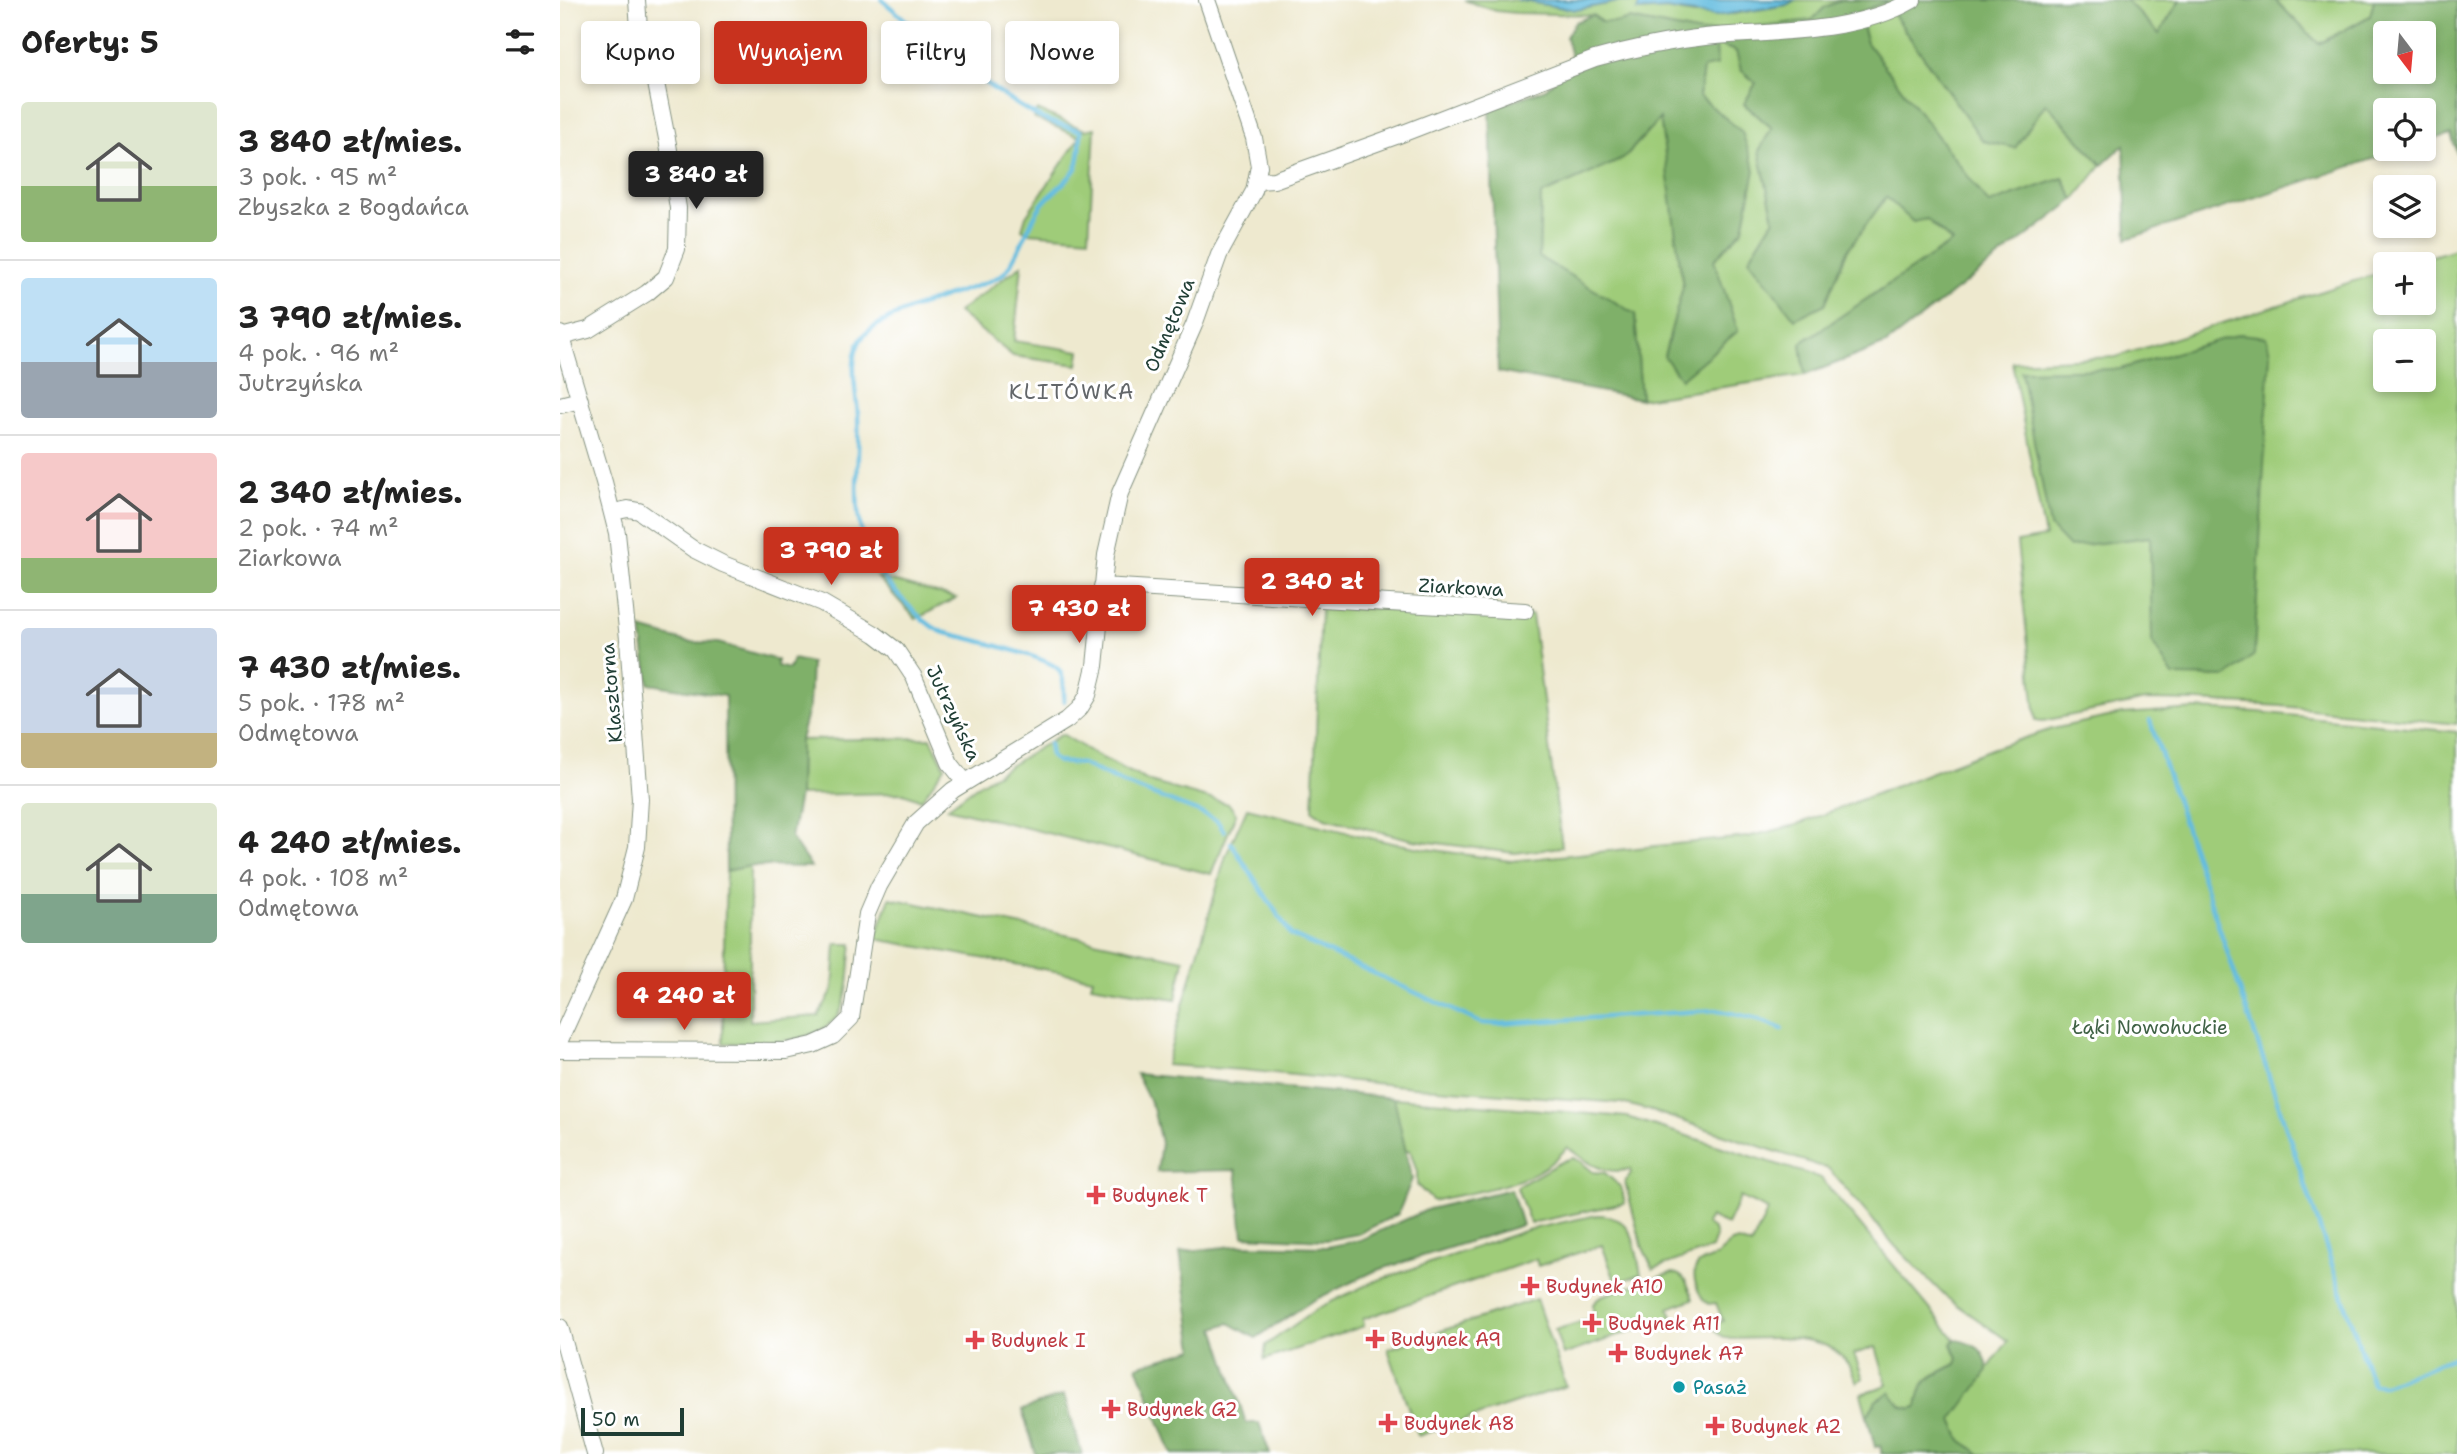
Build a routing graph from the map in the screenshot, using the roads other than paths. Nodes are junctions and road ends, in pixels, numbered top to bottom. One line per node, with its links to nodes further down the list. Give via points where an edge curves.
1 (637, 0): 5 (street, via 640,43 654,73 668,144 678,208 677,249 666,277 647,293 588,330)
2 (1207, 0): 4 (street, via 1254,138)
3 (1913, 0): 4 (street, via 1865,20 1701,38 1595,59 1396,136 1274,180)
4 (1257, 181): 9 (street, Odmętowa, via 1219,255 1194,325 1126,473)
5 (560, 336): 6 (street, Klasztorna)
6 (580, 400): 7 (street); 8 (street, Klasztorna)
7 (560, 405)
8 (613, 512): 11 (street, Jutrzyńska, via 639,511 693,549 822,603 896,650 914,677 950,763); 12 (street, Klasztorna, via 637,749 639,831 620,910)
9 (1102, 586): 10 (street, Ziarkowa); 11 (street, Odmętowa, via 1093,676 1080,708)
10 (1525, 611)
11 (965, 782): 13 (street, Odmętowa, via 916,823 879,886 865,920 851,1018 833,1036 786,1051)
12 (560, 1040)
13 (560, 1049)
14 (560, 1327): 15 (street)
15 (595, 1454)

